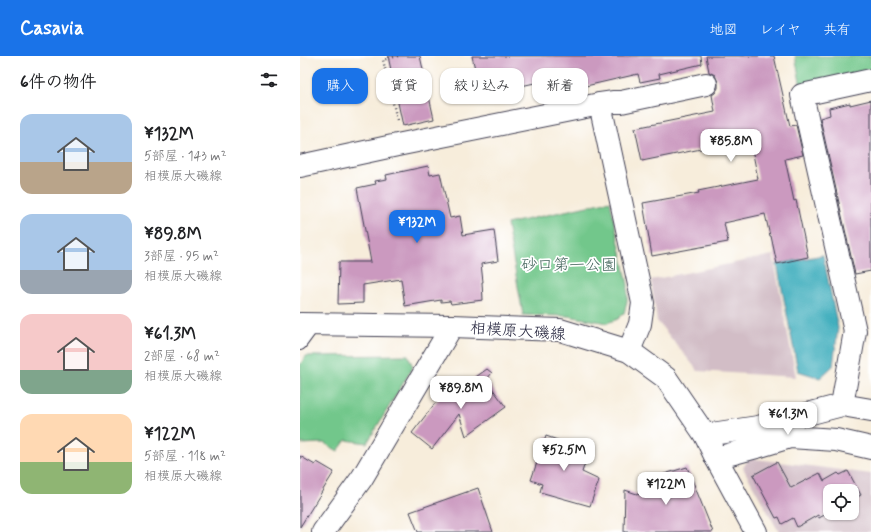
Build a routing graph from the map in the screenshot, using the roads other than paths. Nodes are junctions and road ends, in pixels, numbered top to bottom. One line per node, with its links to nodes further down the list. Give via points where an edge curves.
1 (871, 80): 7 (street, via 802,95)
2 (706, 84): 3 (street)
3 (600, 104): 4 (street); 9 (street, via 643,303 640,324)
4 (300, 166)
5 (307, 325): 6 (street, 相模原大磯線); 8 (lane)
6 (452, 326): 9 (street, 相模原大磯線, via 560,330); 15 (street, via 362,478)
7 (863, 332): 10 (street)
8 (300, 344)
9 (629, 352): 12 (street, 相模原大磯線, via 666,378)
10 (842, 405): 11 (street); 12 (street, via 758,427)
11 (871, 410)
12 (705, 435): 14 (street, 相模原大磯線)
13 (871, 448): 14 (street, via 836,440 790,436)
14 (716, 458): 16 (street, 相模原大磯線)
15 (323, 532)
16 (756, 532)

